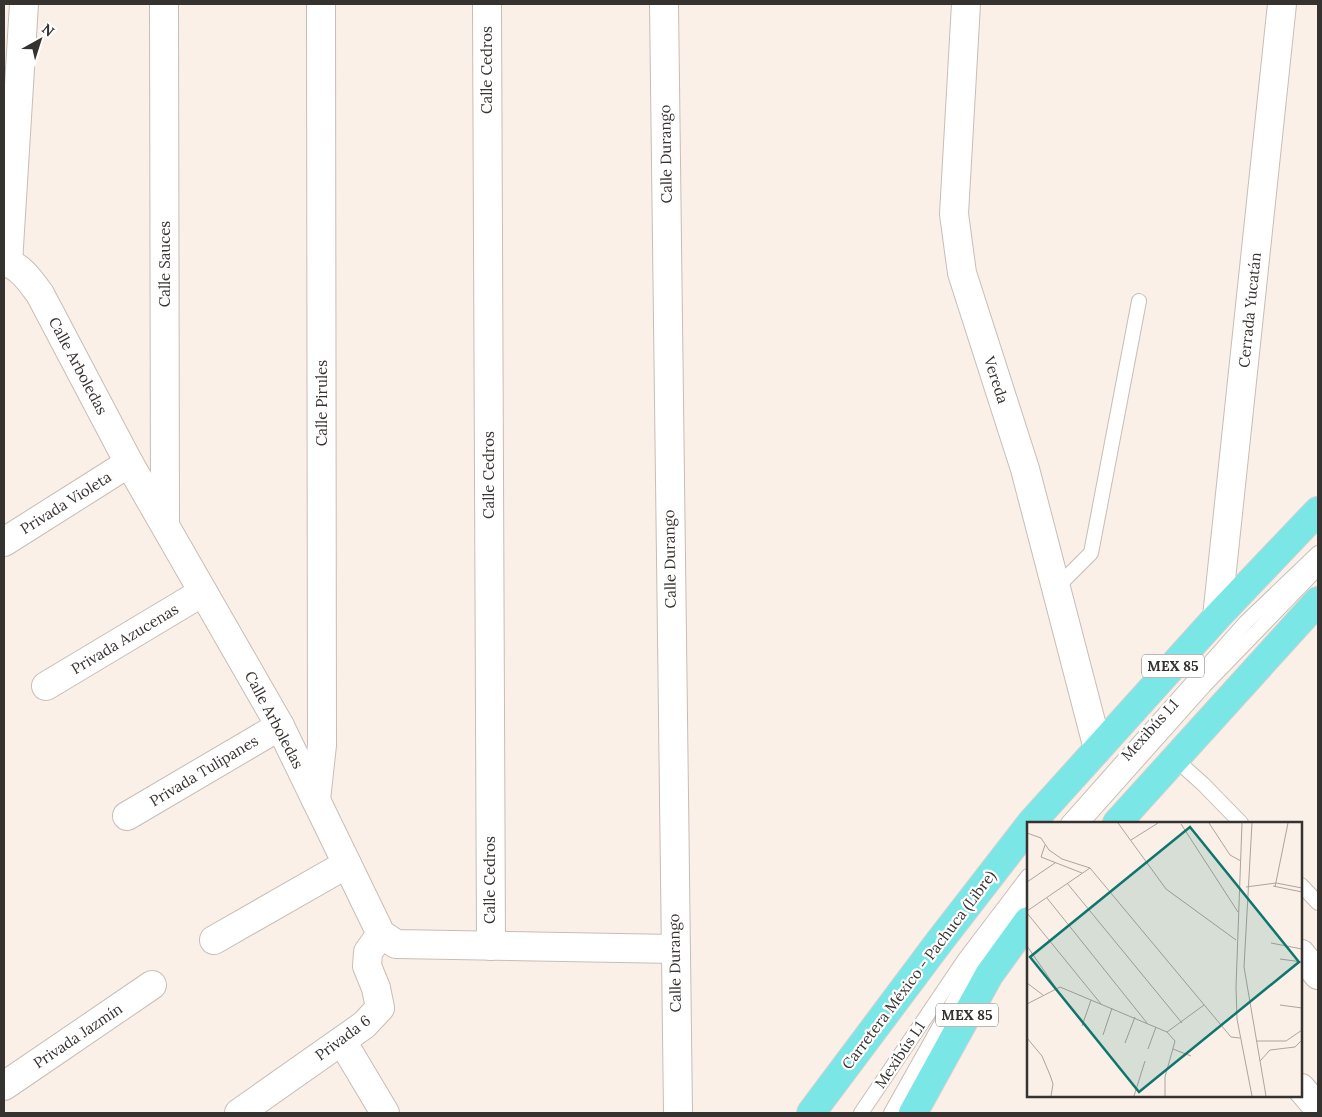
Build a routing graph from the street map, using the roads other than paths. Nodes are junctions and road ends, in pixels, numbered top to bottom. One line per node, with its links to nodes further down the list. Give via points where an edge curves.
1 (24, 4): 8 (street)
2 (164, 4): 12 (street, Calle Sauces)
3 (322, 4): 24 (street, Calle Pirules, via 322,745)
4 (487, 4): 40 (street, Calle Cedros)
5 (664, 4): 41 (street, Calle Durango)
6 (966, 4): 16 (street, Vereda, via 954,214 962,273 1025,469)
7 (1282, 4): 19 (street, Cerrada Yucatán)
8 (6, 262): 10 (street, Calle Arboledas, via 25,274 40,294)
9 (1139, 301): 16 (lane, via 1090,553)
10 (129, 463): 12 (street, Calle Arboledas); 13 (street, Privada Violeta)
11 (1318, 511): 19 (main road, MEX 85)
12 (165, 524): 17 (street, Calle Arboledas)
13 (4, 542)
14 (1318, 553): 27 (lane, Mexibús L1, via 1246,622)
15 (1318, 568): 28 (lane, Mexibús L1, via 1204,686)
16 (1056, 588): 22 (street, Vereda)
17 (204, 592): 20 (street, Privada Azucenas); 21 (street, Calle Arboledas)
18 (1318, 601): 23 (main road)
19 (1217, 617): 22 (main road, MEX 85)
20 (46, 686)
21 (280, 726): 24 (street, Calle Arboledas); 25 (street, Privada Tulipanes)
22 (1098, 749): 26 (main road, MEX 85)
23 (1175, 759): 29 (main road); 30 (lane)
24 (316, 802): 32 (street, Calle Arboledas)
25 (127, 816)
26 (1033, 822)
27 (1069, 822)
28 (1083, 822)
29 (1118, 822)
30 (1240, 822)
31 (1027, 828): 52 (main road, Carretera México - Pachuca (Libre))
32 (347, 864): 38 (street, Calle Arboledas); 39 (street)
33 (1027, 877): 53 (lane, Mexibús L1, via 965,959)
34 (1302, 886): 36 (lane)
35 (1027, 894): 54 (lane, Mexibús L1, via 974,965)
36 (1318, 903)
37 (1027, 922): 55 (main road, MEX 85, via 989,975)
38 (381, 934): 40 (street, via 396,944); 45 (street, Privada 6, via 368,952 367,966 380,1008)
39 (214, 940)
40 (490, 946): 41 (street)
41 (674, 949): 51 (street, Calle Durango)
42 (1302, 955): 43 (street)
43 (1318, 975)
44 (152, 985): 46 (street, Privada Jazmín)
45 (342, 1041): 49 (street, Privada 6); 50 (street)
46 (4, 1086)
47 (1302, 1089): 48 (street)
48 (1318, 1108)
49 (239, 1113)
50 (385, 1113)
51 (678, 1113)
52 (811, 1113)
53 (861, 1113)
54 (891, 1113)
55 (913, 1113)

